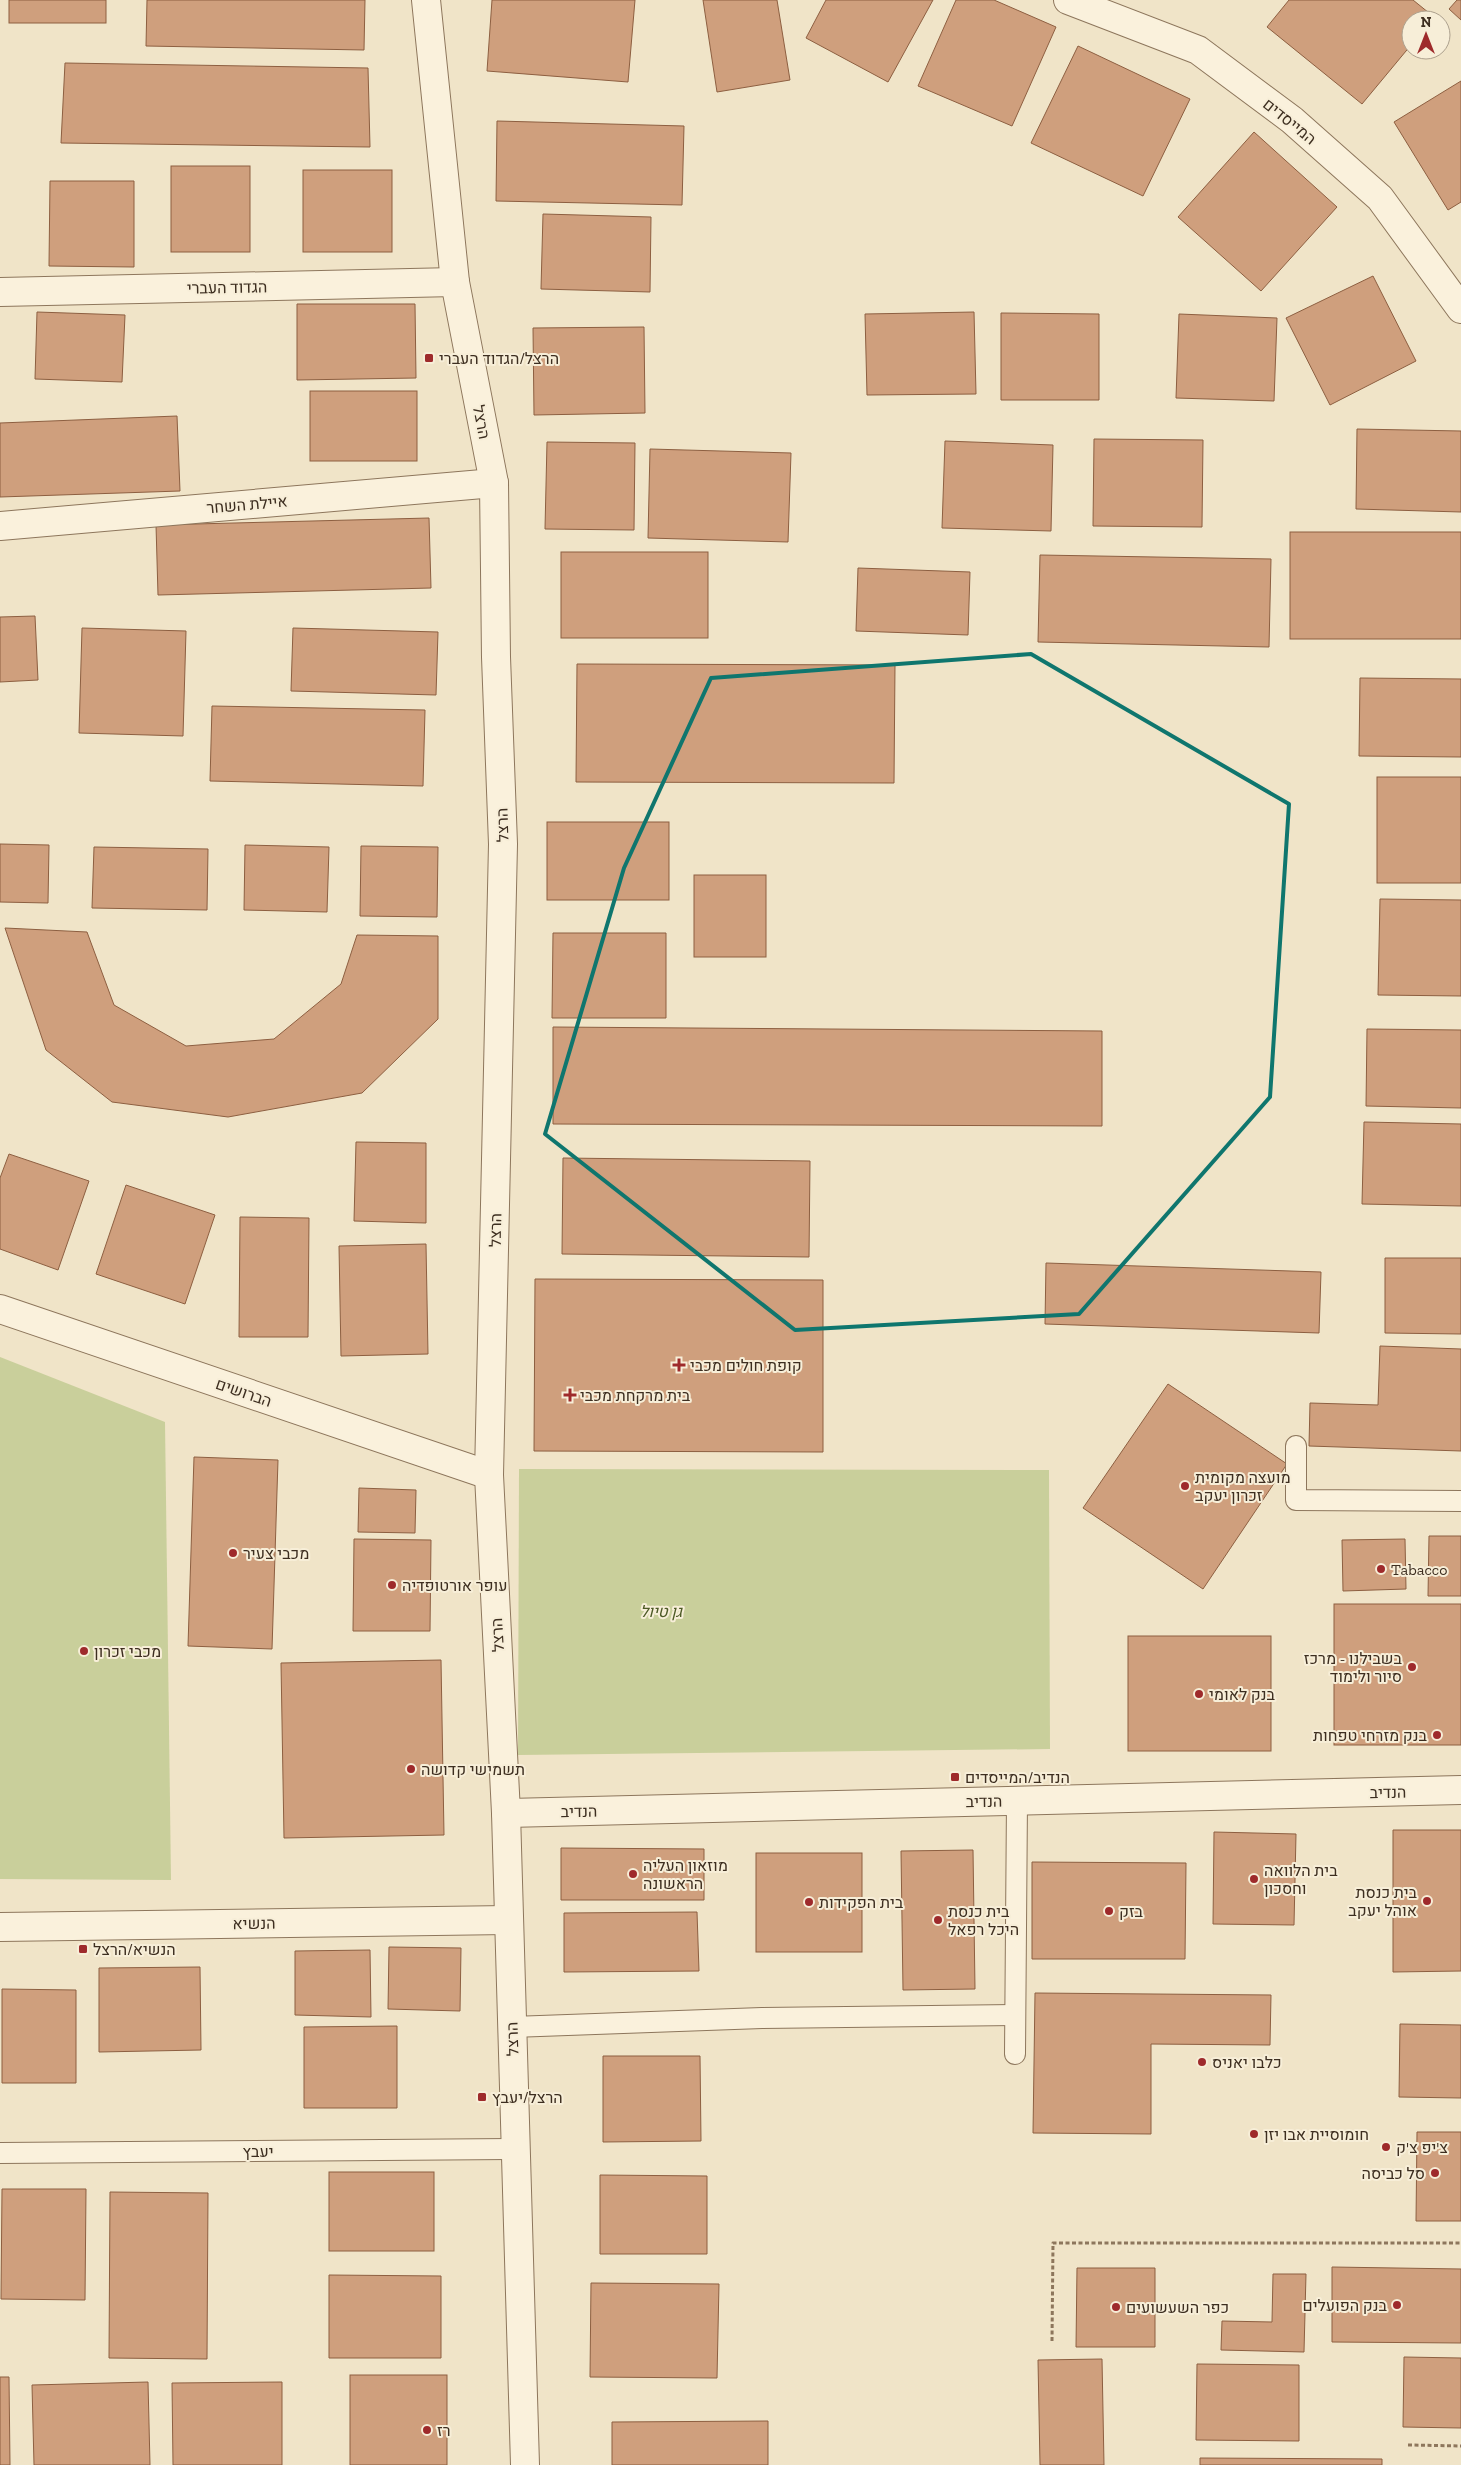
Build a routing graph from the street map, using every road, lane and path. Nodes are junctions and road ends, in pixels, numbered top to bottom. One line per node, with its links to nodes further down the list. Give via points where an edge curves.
1 (426, 0): 3 (street, הרצל)
2 (1068, 0): 5 (street, המייסדים, via 1198,50 1292,120 1380,198)
3 (454, 282): 4 (street, הגדוד העברי); 6 (street, הרצל)
4 (0, 292)
5 (1461, 309)
6 (494, 483): 7 (street, איילת השחר); 10 (street, הרצל, via 503,844)
7 (0, 526)
8 (0, 1309): 10 (street, הברושים)
9 (1296, 1446): 11 (lane, via 1296,1500)
10 (489, 1476): 14 (street, הרצל)
11 (1461, 1501)
12 (1461, 1790): 13 (street, הנדיב)
13 (1017, 1800): 14 (street, הנדיב); 17 (lane)
14 (506, 1813): 15 (street, הרצל)
15 (508, 1920): 16 (street, הנשיא); 18 (street, הרצל)
16 (0, 1926)
17 (1015, 2015): 18 (lane, via 762,2018); 19 (lane)
18 (512, 2027): 20 (street, הרצל)
19 (1015, 2054)
20 (516, 2149): 21 (lane, יעבץ); 26 (street, הרצל)
21 (0, 2153)
22 (1461, 2243): 23 (path, via 1054,2243)
23 (1052, 2341)
24 (1408, 2445): 25 (path)
25 (1461, 2446)
26 (525, 2465)

